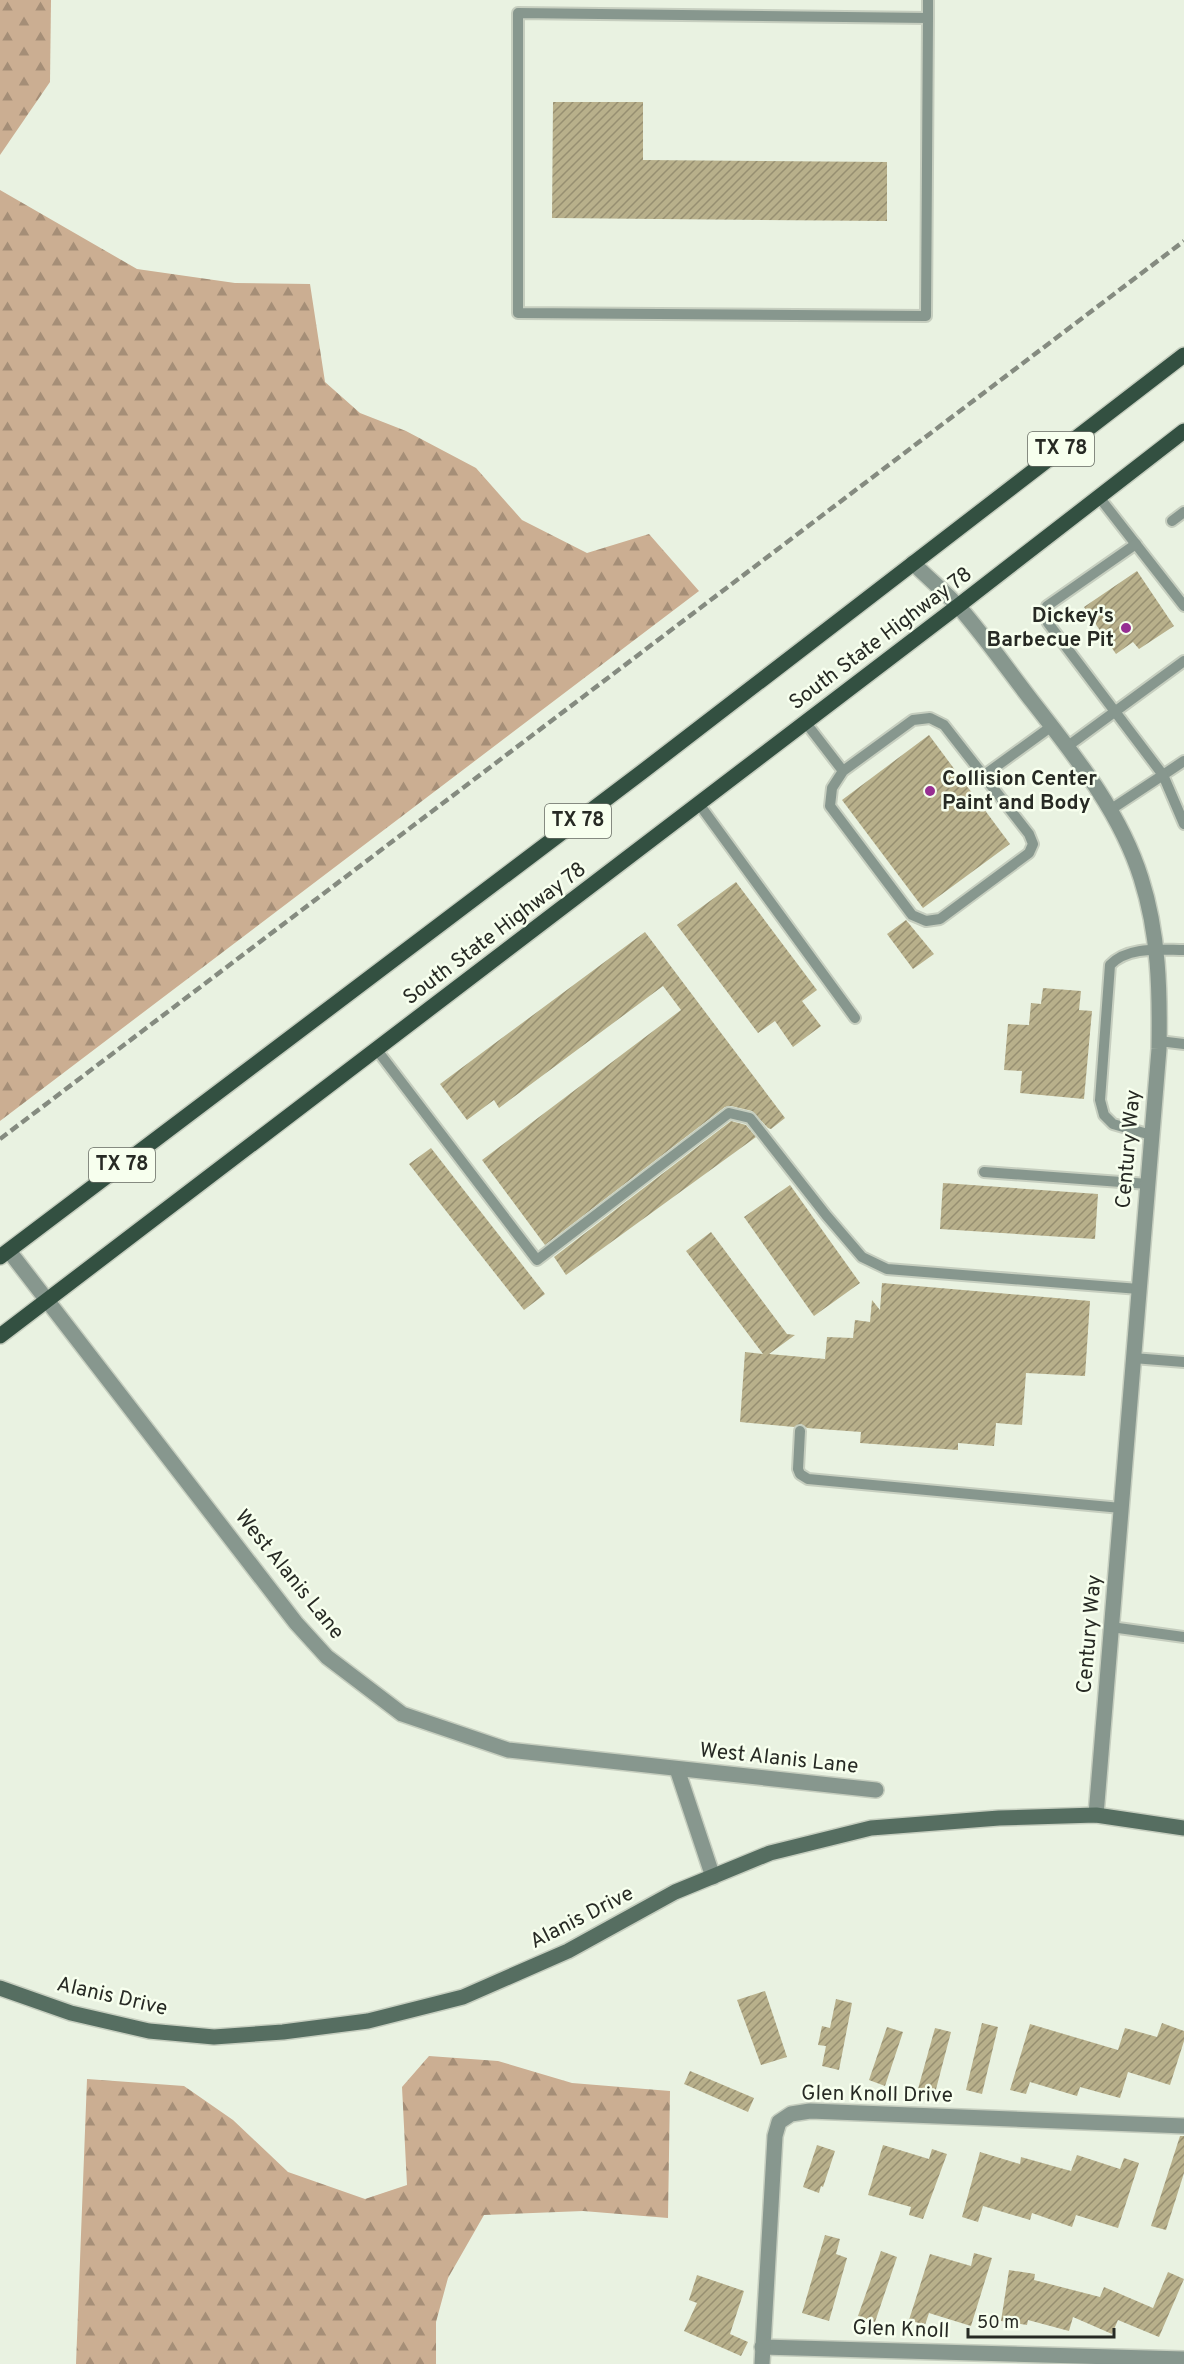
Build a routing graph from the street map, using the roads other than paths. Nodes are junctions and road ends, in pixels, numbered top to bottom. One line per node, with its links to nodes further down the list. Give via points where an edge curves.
1 (928, 0): 2 (lane)
2 (928, 18): 2 (lane, via 518,13 518,313 926,316)
3 (1184, 355): 9 (main road, South State Highway 78 / TX 78)
4 (1184, 431): 5 (main road, South State Highway 78 / TX 78)
5 (1099, 497): 8 (lane); 10 (main road, South State Highway 78 / TX 78)
6 (1184, 512): 7 (lane)
7 (1172, 521)
8 (1136, 544): 11 (lane); 13 (lane, via 1047,606 1045,615)
9 (913, 563): 10 (street, Century Way); 33 (main road, South State Highway 78 / TX 78)
10 (958, 606): 14 (main road, South State Highway 78 / TX 78); 15 (street, Century Way)
11 (1184, 606)
12 (1184, 661): 13 (lane)
13 (1115, 712): 16 (lane); 19 (lane)
14 (806, 723): 18 (lane); 21 (main road, South State Highway 78 / TX 78)
15 (1052, 726): 16 (street, Century Way); 20 (lane)
16 (1068, 746): 22 (street, Century Way)
17 (1184, 761): 19 (lane)
18 (843, 771): 20 (lane, via 913,720 930,718 944,725); 20 (lane, via 832,788 830,806 912,915 926,921 940,919 1029,853 1033,844)
19 (1163, 775): 22 (lane); 23 (lane)
20 (983, 776)
21 (699, 804): 26 (lane); 29 (main road, South State Highway 78 / TX 78)
22 (1110, 810): 24 (street, Century Way, via 1141,877)
23 (1184, 824)
24 (1156, 950): 25 (lane); 27 (street, Century Way); 30 (lane, via 1129,953 1110,965 1100,1100 1104,1115 1113,1124)
25 (1184, 950)
26 (855, 1018)
27 (1159, 1041): 28 (lane); 30 (street, Century Way)
28 (1184, 1044)
29 (377, 1050): 34 (lane, via 537,1260 729,1113 750,1119 862,1257 887,1269); 35 (main road, South State Highway 78 / TX 78)
30 (1151, 1135): 32 (street, Century Way)
31 (984, 1172): 32 (lane)
32 (1148, 1184): 34 (street, Century Way)
33 (4, 1254): 35 (street, West Alanis Lane)
34 (1139, 1289): 37 (street, Century Way)
35 (49, 1300): 36 (main road, South State Highway 78 / TX 78); 43 (street, West Alanis Lane, via 296,1623 327,1658 358,1682 402,1714 508,1750)
36 (0, 1336)
37 (1133, 1358): 38 (lane); 40 (street, Century Way)
38 (1184, 1362)
39 (800, 1431): 40 (lane, via 798,1469 808,1479)
40 (1121, 1508): 41 (street, Century Way)
41 (1111, 1627): 42 (lane); 45 (street, Century Way)
42 (1184, 1636)
43 (677, 1769): 44 (street, West Alanis Lane); 47 (street, West Alanis Lane)
44 (876, 1790)
45 (1096, 1815): 46 (main road, Alanis Drive); 47 (main road, Alanis Drive, via 872,1828 770,1853)
46 (1184, 1827)
47 (713, 1876): 48 (main road, Alanis Drive, via 675,1892 568,1951 463,1997 368,2021 214,2037 149,2031 70,2013)
48 (0, 1989)
49 (1184, 2126): 50 (street, Glen Knoll Drive, via 810,2111 791,2114 779,2121 775,2136)
50 (762, 2347): 51 (street, Glen Knoll); 52 (street, Glen Knoll Drive)
51 (1184, 2359)
52 (762, 2364)

